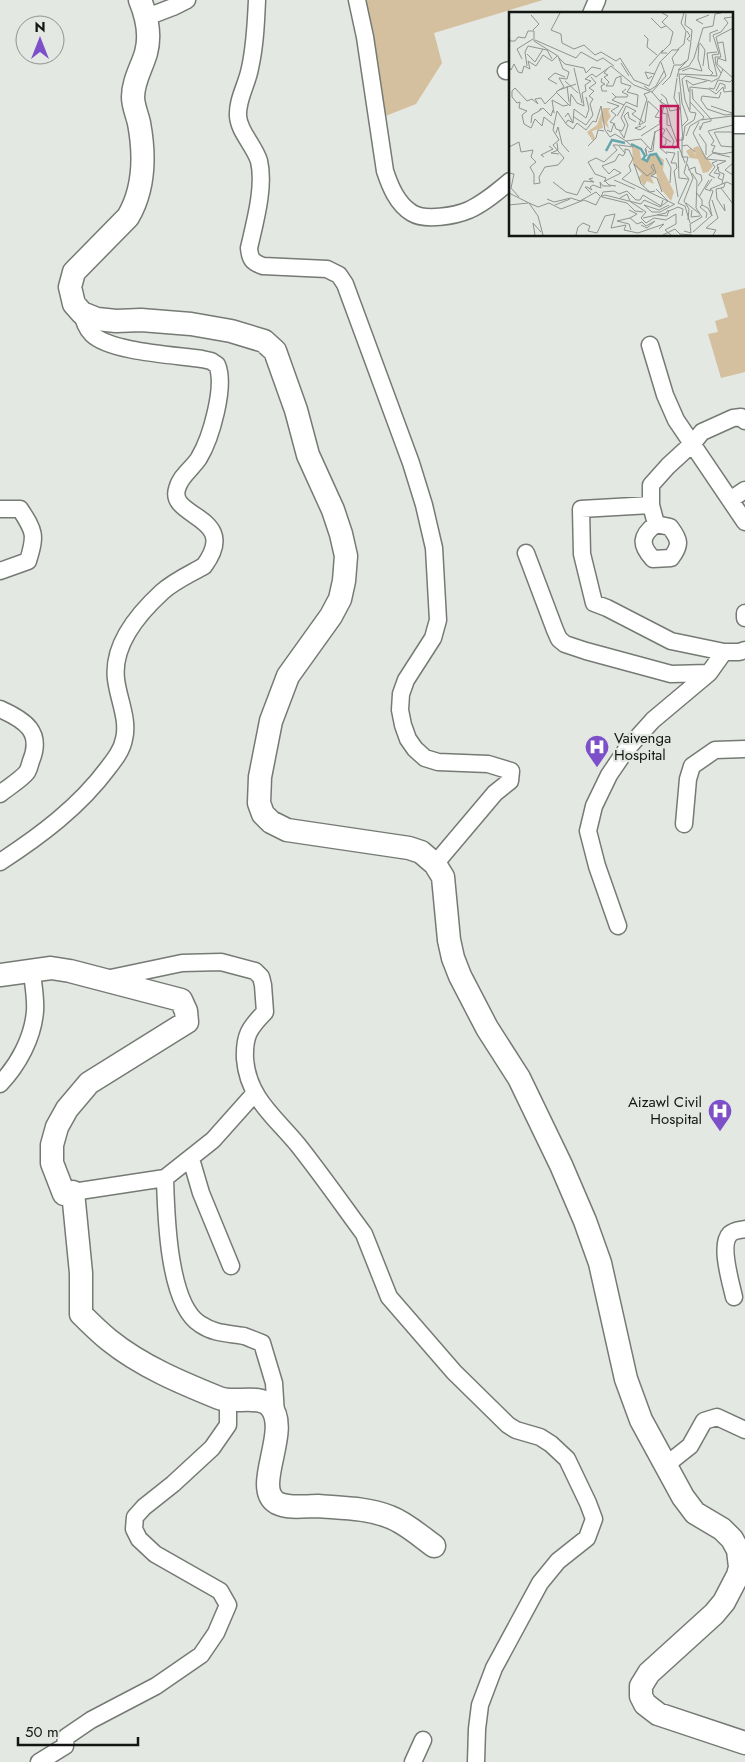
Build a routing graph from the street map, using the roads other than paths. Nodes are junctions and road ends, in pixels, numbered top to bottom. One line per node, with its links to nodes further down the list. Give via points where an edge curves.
1 (187, 0): 5 (street, via 174,7)
2 (257, 0): 32 (street, via 250,68 241,94 238,117 259,161 261,178 250,257 262,266 327,269 339,275 346,284 411,463 434,548 438,620 433,638 406,680 401,694 403,725 408,739 426,758 438,762 488,764 511,771 510,781 495,793)
3 (357, 0): 9 (street, via 385,171 389,184 404,206 413,214 438,218 468,211)
4 (597, 0): 6 (street)
5 (144, 9): 10 (street, via 148,36 146,52 133,96 143,162 140,189 128,216 74,272 70,287 74,304)
6 (592, 12)
7 (732, 125): 8 (street)
8 (745, 125)
9 (509, 182)
10 (82, 313): 31 (street, via 86,326 100,340 124,348 202,359 217,365 220,378 217,401 206,441 197,460 180,480 176,495 181,506 208,525 213,532 214,544 204,566 163,591 132,627 118,651 115,667 125,738 119,754 94,787 63,817); 32 (street, via 116,322 141,320 231,331 264,341 275,351 308,455 333,510 346,556 340,599 288,676 278,699 260,777 259,802 263,814 287,830 409,848 421,852)
11 (650, 345): 13 (street, via 665,395 676,420)
12 (745, 421): 13 (street, via 742,417 733,418 714,426 702,432)
13 (693, 443): 15 (street); 16 (street, via 651,485)
14 (745, 490): 15 (street)
15 (730, 500): 18 (street)
16 (651, 505): 19 (street); 25 (street, via 581,509 582,554 594,604 671,641)
17 (0, 509): 21 (street, via 20,509 32,527 34,541 28,561)
18 (745, 522)
19 (656, 524)
20 (526, 553): 26 (street, via 555,630 565,644 671,674)
21 (0, 571)
22 (745, 614): 23 (street)
23 (745, 618)
24 (745, 650): 25 (street)
25 (724, 652): 26 (street)
26 (709, 673): 33 (street, via 653,720 626,750 594,806 588,831)
27 (0, 710): 29 (street, via 30,728 36,749 27,772)
28 (745, 749): 30 (street, via 715,750 692,766)
29 (3, 788)
30 (684, 824)
31 (0, 862)
32 (435, 864): 48 (street, via 443,877 453,958 488,1028 519,1078 585,1221 600,1263 626,1379 641,1420)
33 (618, 926)
34 (32, 972): 35 (street); 36 (street, via 51,968); 37 (street, via 35,1011 30,1038 12,1072)
35 (0, 975)
36 (104, 980): 38 (street, via 182,963 220,962 255,971 264,985 265,1012 252,1025 245,1041 248,1079); 41 (street, via 181,1000 187,1022 89,1084 67,1109 57,1127 52,1163 64,1194)
37 (0, 1084)
38 (254, 1094): 39 (street, via 214,1140); 54 (street, via 297,1144 364,1234 384,1288 394,1304 454,1372 508,1425 540,1437 567,1459 594,1519 587,1538 558,1561 540,1582 494,1668 480,1705)
39 (191, 1159): 40 (street); 43 (street, via 201,1193)
40 (165, 1178): 41 (street); 46 (street, via 167,1227 175,1278 184,1307 198,1324 219,1334 262,1343 274,1383)
41 (73, 1192): 45 (street, via 82,1273 81,1314 110,1340 143,1362)
42 (745, 1229): 44 (street, via 729,1234 726,1242 725,1253)
43 (231, 1266)
44 (734, 1297)
45 (228, 1402): 46 (street, via 250,1399 269,1404); 52 (street, via 228,1425 212,1448 135,1516 134,1529 138,1539 155,1554 220,1591 228,1605 216,1633 201,1655 156,1686 85,1724 66,1737 65,1746)
46 (276, 1415): 49 (street, via 277,1432 268,1478 269,1492 276,1502 289,1506 357,1509 390,1517)
47 (745, 1430): 48 (street, via 717,1417 704,1421 690,1446)
48 (666, 1465): 51 (street, via 695,1513 732,1539 738,1550 740,1567 724,1602 649,1673 641,1686 641,1696 645,1704 658,1714)
49 (434, 1546)
50 (423, 1740): 53 (street)
51 (745, 1743)
52 (39, 1762)
53 (413, 1762)
54 (476, 1762)

